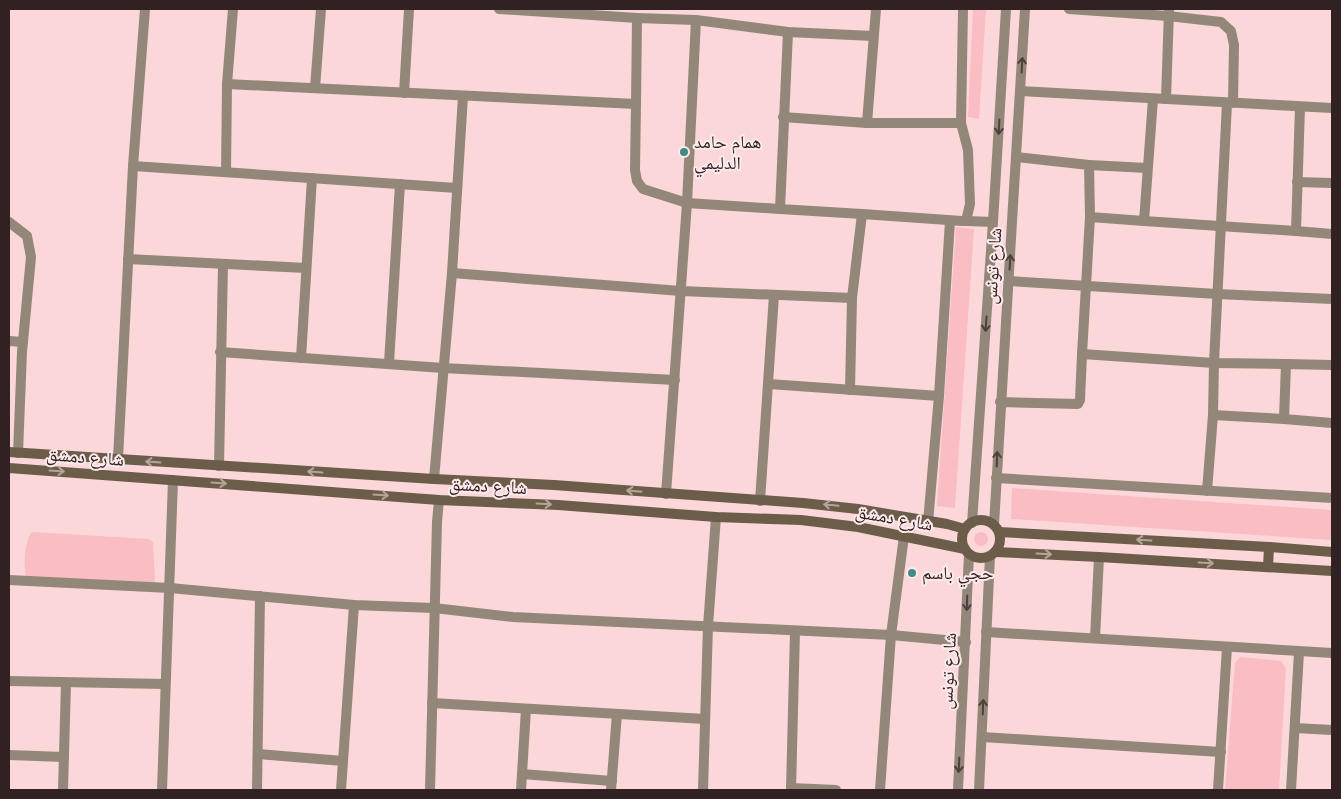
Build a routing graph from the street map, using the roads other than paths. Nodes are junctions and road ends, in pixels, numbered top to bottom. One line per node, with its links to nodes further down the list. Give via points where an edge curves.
1 (145, 9): 34 (street)
2 (233, 9): 18 (street)
3 (321, 9): 19 (street)
4 (409, 9): 21 (street)
5 (499, 9): 14 (street)
6 (876, 9): 17 (street)
7 (964, 9): 31 (street)
8 (1006, 9): 50 (street, شارع تونس, one-way to 50)
9 (1025, 9): 20 (street, شارع تونس, one-way to 9)
10 (1069, 9): 11 (street)
11 (1168, 12): 24 (street); 25 (street, via 1221,22 1230,31 1234,45)
12 (655, 14): 13 (street); 14 (street)
13 (684, 14): 15 (street)
14 (637, 18): 26 (street)
15 (696, 20): 16 (street); 42 (street)
16 (788, 32): 17 (street); 29 (street)
17 (873, 36): 30 (street)
18 (227, 84): 19 (street); 36 (street)
19 (315, 88): 21 (street)
20 (1020, 91): 23 (street); 32 (street, شارع تونس)
21 (404, 93): 22 (street)
22 (463, 96): 26 (street); 41 (street)
23 (1154, 99): 24 (street); 35 (street)
24 (1166, 99): 25 (street)
25 (1230, 103): 27 (street); 51 (street)
26 (636, 104): 42 (street, via 637,180 643,189)
27 (1300, 107): 28 (street); 38 (street)
28 (1332, 108)
29 (783, 117): 30 (street); 43 (street)
30 (867, 123): 31 (street)
31 (961, 124): 47 (street, via 968,150 970,204)
32 (1016, 157): 33 (street); 58 (street, شارع تونس, one-way to 32)
33 (1089, 165): 35 (street); 45 (street)
34 (133, 166): 36 (street); 54 (street)
35 (1147, 168): 48 (street)
36 (226, 172): 37 (street)
37 (312, 178): 40 (street); 56 (street)
38 (1298, 182): 39 (street); 52 (street)
39 (1332, 183)
40 (400, 184): 41 (street); 71 (street)
41 (457, 188): 57 (street)
42 (687, 203): 43 (street); 60 (street)
43 (780, 209): 44 (street)
44 (862, 214): 46 (street); 63 (street)
45 (1090, 218): 48 (street); 59 (street)
46 (950, 221): 47 (street); 78 (street)
47 (966, 221): 50 (street)
48 (1144, 221): 51 (street)
49 (9, 222): 66 (street, via 27,236 31,257)
50 (993, 222): 97 (street, شارع تونس, one-way to 97)
51 (1221, 225): 52 (street); 61 (street)
52 (1296, 231): 53 (street)
53 (1332, 234)
54 (128, 259): 55 (street); 84 (street)
55 (223, 264): 56 (street); 67 (street)
56 (306, 268): 69 (street)
57 (452, 273): 60 (street); 74 (street)
58 (1009, 281): 59 (street); 79 (street, شارع تونس)
59 (1086, 286): 61 (street); 68 (street)
60 (681, 291): 62 (street); 75 (street)
61 (1217, 294): 64 (street); 70 (street)
62 (774, 295): 63 (street); 76 (street)
63 (852, 298): 77 (street)
64 (1332, 299)
65 (9, 341): 66 (street)
66 (23, 342): 83 (street)
67 (220, 352): 69 (street); 85 (street)
68 (1082, 354): 70 (street); 79 (street, via 1078,404)
69 (301, 358): 71 (street)
70 (1214, 362): 72 (street); 80 (street)
71 (389, 364): 74 (street)
72 (1286, 364): 73 (street); 81 (street)
73 (1332, 365)
74 (443, 368): 75 (street); 88 (street)
75 (675, 380): 91 (street)
76 (769, 384): 77 (street); 94 (street)
77 (850, 390): 78 (street)
78 (939, 396): 96 (street)
79 (1000, 402): 87 (street, شارع تونس, one-way to 79)
80 (1213, 415): 81 (street); 90 (street)
81 (1284, 419): 82 (street)
82 (1332, 423)
83 (13, 453): 84 (main road, شارع دمشق)
84 (118, 459): 85 (main road, شارع دمشق, one-way to 84)
85 (218, 466): 88 (main road, شارع دمشق, one-way to 85)
86 (9, 468): 89 (main road, شارع دمشق, one-way to 89)
87 (996, 478): 90 (street); 98 (street, شارع تونس)
88 (434, 479): 91 (main road, شارع دمشق, one-way to 88, via 554,484)
89 (173, 480): 93 (main road, شارع دمشق, one-way to 93); 108 (street)
90 (1207, 491): 92 (street)
91 (666, 494): 94 (main road, شارع دمشق)
92 (1332, 498)
93 (440, 500): 95 (main road, شارع دمشق, one-way to 95); 111 (street)
94 (760, 500): 96 (main road, شارع دمشق, one-way to 94, via 831,505)
95 (716, 517): 99 (main road, شارع دمشق, via 801,520); 112 (street)
96 (928, 522): 97 (main road, شارع دمشق)
97 (968, 526): 98 (main road, via 983,521); 101 (main road, via 962,539)
98 (996, 529): 100 (main road, one-way to 98); 103 (main road, via 1000,542)
99 (904, 536): 101 (main road, شارع دمشق); 115 (street)
100 (1269, 547): 102 (main road); 105 (main road)
101 (967, 551): 103 (main road, via 980,558); 117 (street, شارع تونس, one-way to 117)
102 (1332, 552)
103 (993, 554): 104 (main road, one-way to 104); 114 (street, شارع تونس)
104 (1098, 557): 105 (main road, one-way to 105); 116 (street)
105 (1268, 567): 106 (main road)
106 (1332, 571)
107 (9, 580): 108 (street)
108 (170, 588): 109 (street); 123 (street)
109 (260, 596): 110 (street); 132 (street)
110 (354, 605): 111 (street); 135 (street)
111 (434, 608): 112 (street, via 513,617); 124 (street)
112 (708, 626): 113 (street); 127 (street)
113 (795, 630): 115 (street); 138 (street)
114 (986, 632): 116 (street); 130 (street, شارع تونس, one-way to 114)
115 (891, 635): 117 (street); 147 (street)
116 (1095, 638): 118 (street)
117 (966, 642): 148 (street, شارع تونس, one-way to 148)
118 (1227, 647): 119 (street); 131 (street)
119 (1299, 652): 120 (street); 128 (street)
120 (1332, 653)
121 (9, 681): 122 (street)
122 (66, 683): 123 (street); 134 (street)
123 (165, 684): 140 (street)
124 (432, 703): 125 (street); 143 (street)
125 (526, 709): 126 (street); 136 (street)
126 (617, 714): 127 (street); 137 (street)
127 (705, 719): 145 (street)
128 (1295, 728): 129 (street); 151 (street)
129 (1332, 730)
130 (982, 738): 131 (street); 149 (street, شارع تونس)
131 (1220, 752): 150 (street)
132 (258, 754): 135 (street); 141 (street)
133 (9, 755): 134 (street)
134 (64, 757): 139 (street)
135 (343, 761): 142 (street)
136 (522, 774): 137 (street); 144 (street)
137 (612, 786)
138 (791, 789): 146 (street)
139 (63, 790)
140 (162, 790)
141 (257, 790)
142 (341, 790)
143 (430, 790)
144 (521, 790)
145 (703, 790)
146 (836, 790)
147 (880, 790)
148 (958, 790)
149 (979, 790)
150 (1218, 790)
151 (1291, 790)

